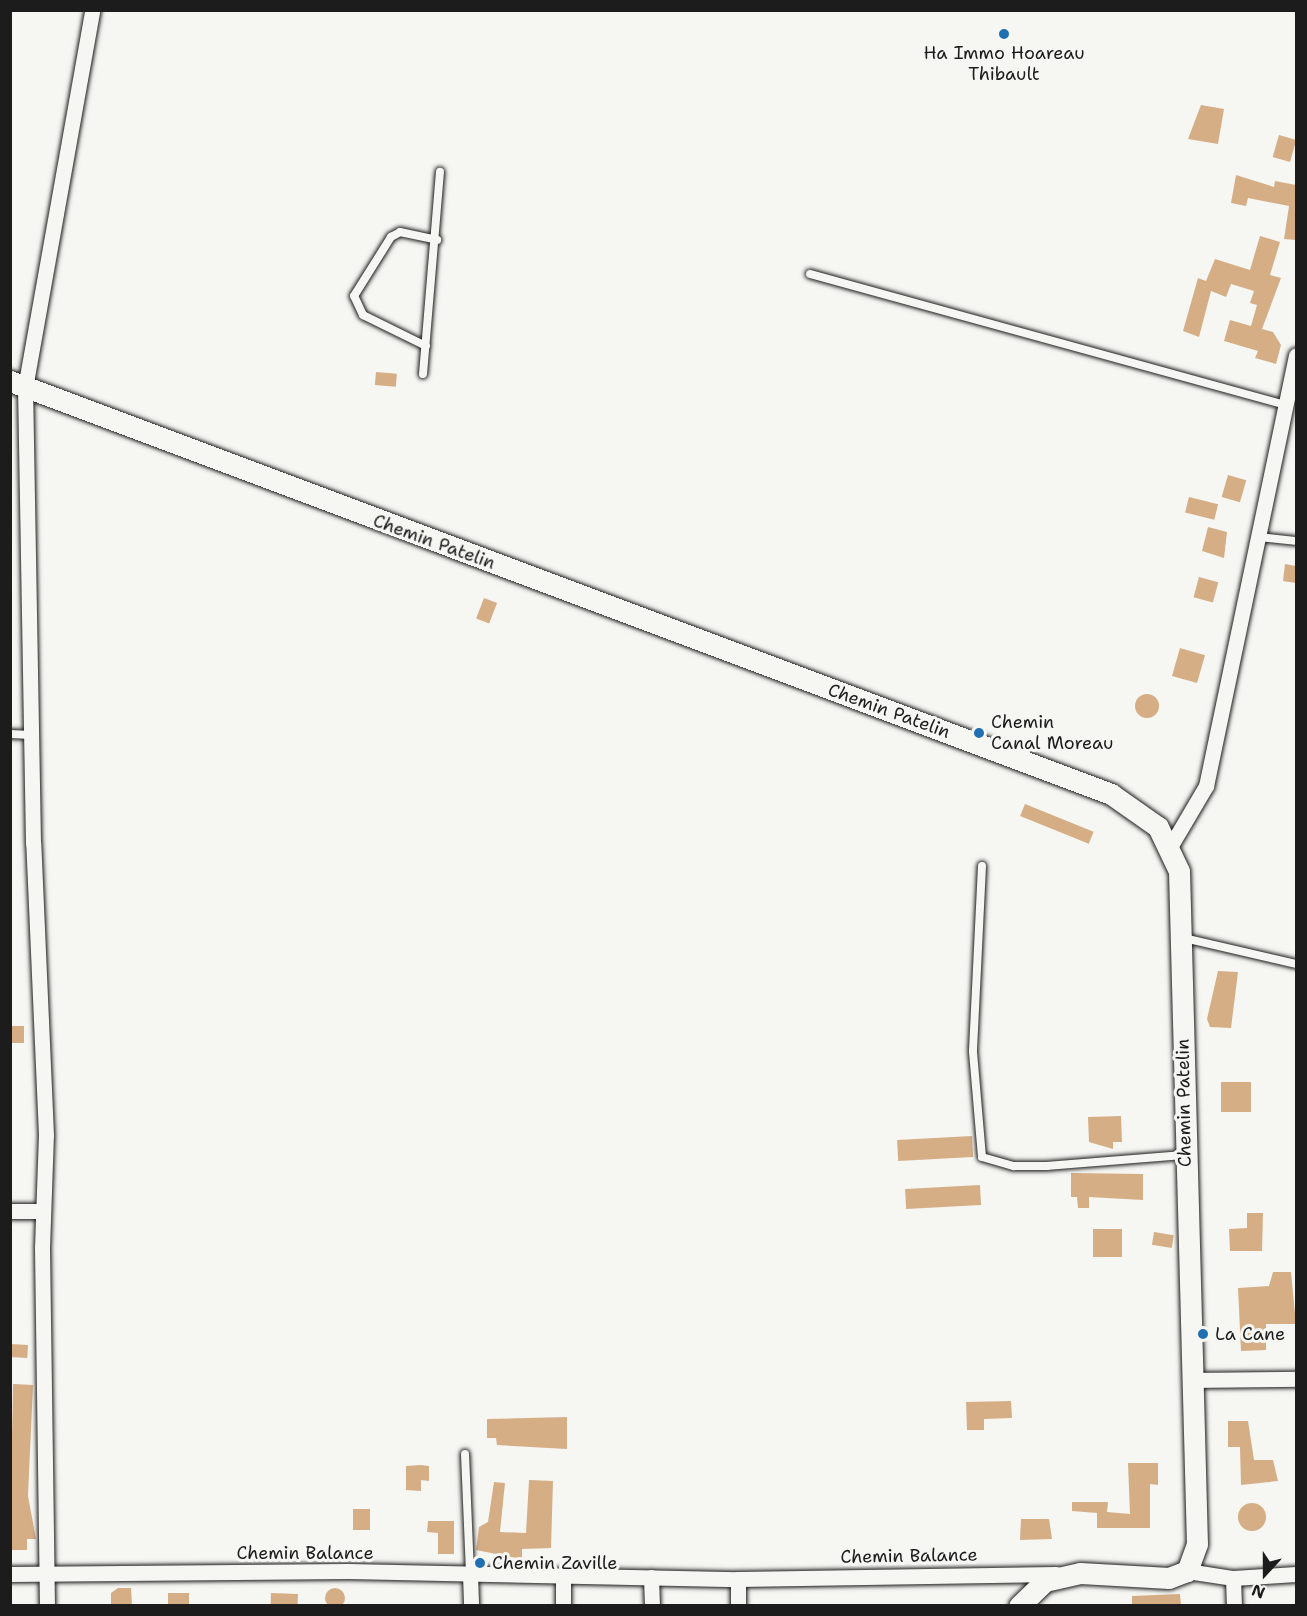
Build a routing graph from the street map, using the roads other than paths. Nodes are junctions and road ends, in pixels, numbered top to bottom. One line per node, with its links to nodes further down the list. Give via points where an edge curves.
1 (92, 10): 8 (street)
2 (441, 172): 3 (lane)
3 (437, 240): 5 (lane); 5 (lane, via 400,231 391,237 354,296 363,315)
4 (810, 274): 9 (lane)
5 (426, 346): 7 (lane)
6 (1296, 355): 9 (street)
7 (423, 374)
8 (18, 385): 13 (street); 14 (main road, Chemin Patelin, via 1111,794 1137,807)
9 (1286, 405): 10 (street)
10 (1258, 537): 11 (lane); 14 (street, via 1206,786)
11 (1296, 541)
12 (10, 734): 13 (lane)
13 (31, 735): 20 (street, via 46,1135)
14 (1170, 847): 16 (main road, Chemin Patelin, via 1179,871)
15 (982, 866): 18 (lane, via 973,1043 982,1157 1014,1166 1047,1166)
16 (1183, 938): 17 (lane); 18 (main road, Chemin Patelin)
17 (1296, 964)
18 (1183, 1155): 22 (main road, Chemin Patelin)
19 (10, 1211): 20 (street)
20 (43, 1211): 27 (street)
21 (1296, 1379): 22 (street)
22 (1196, 1380): 24 (main road, Chemin Patelin, via 1197,1544)
23 (465, 1454): 28 (lane)
24 (1187, 1571): 25 (main road, via 1169,1578); 32 (street)
25 (1080, 1573): 33 (street, Chemin Balance); 39 (main road, via 1045,1581)
26 (10, 1574): 27 (street, Chemin Balance)
27 (47, 1574): 28 (street, Chemin Balance); 34 (street)
28 (470, 1574): 30 (street, Chemin Balance); 35 (street)
29 (1296, 1574): 32 (street)
30 (563, 1575): 31 (street, Chemin Balance); 36 (street)
31 (651, 1577): 33 (street, Chemin Balance); 37 (street)
32 (1233, 1578): 40 (street)
33 (738, 1579): 38 (street)
34 (47, 1605)
35 (471, 1605)
36 (563, 1605)
37 (652, 1605)
38 (738, 1605)
39 (1019, 1605)
40 (1234, 1605)

